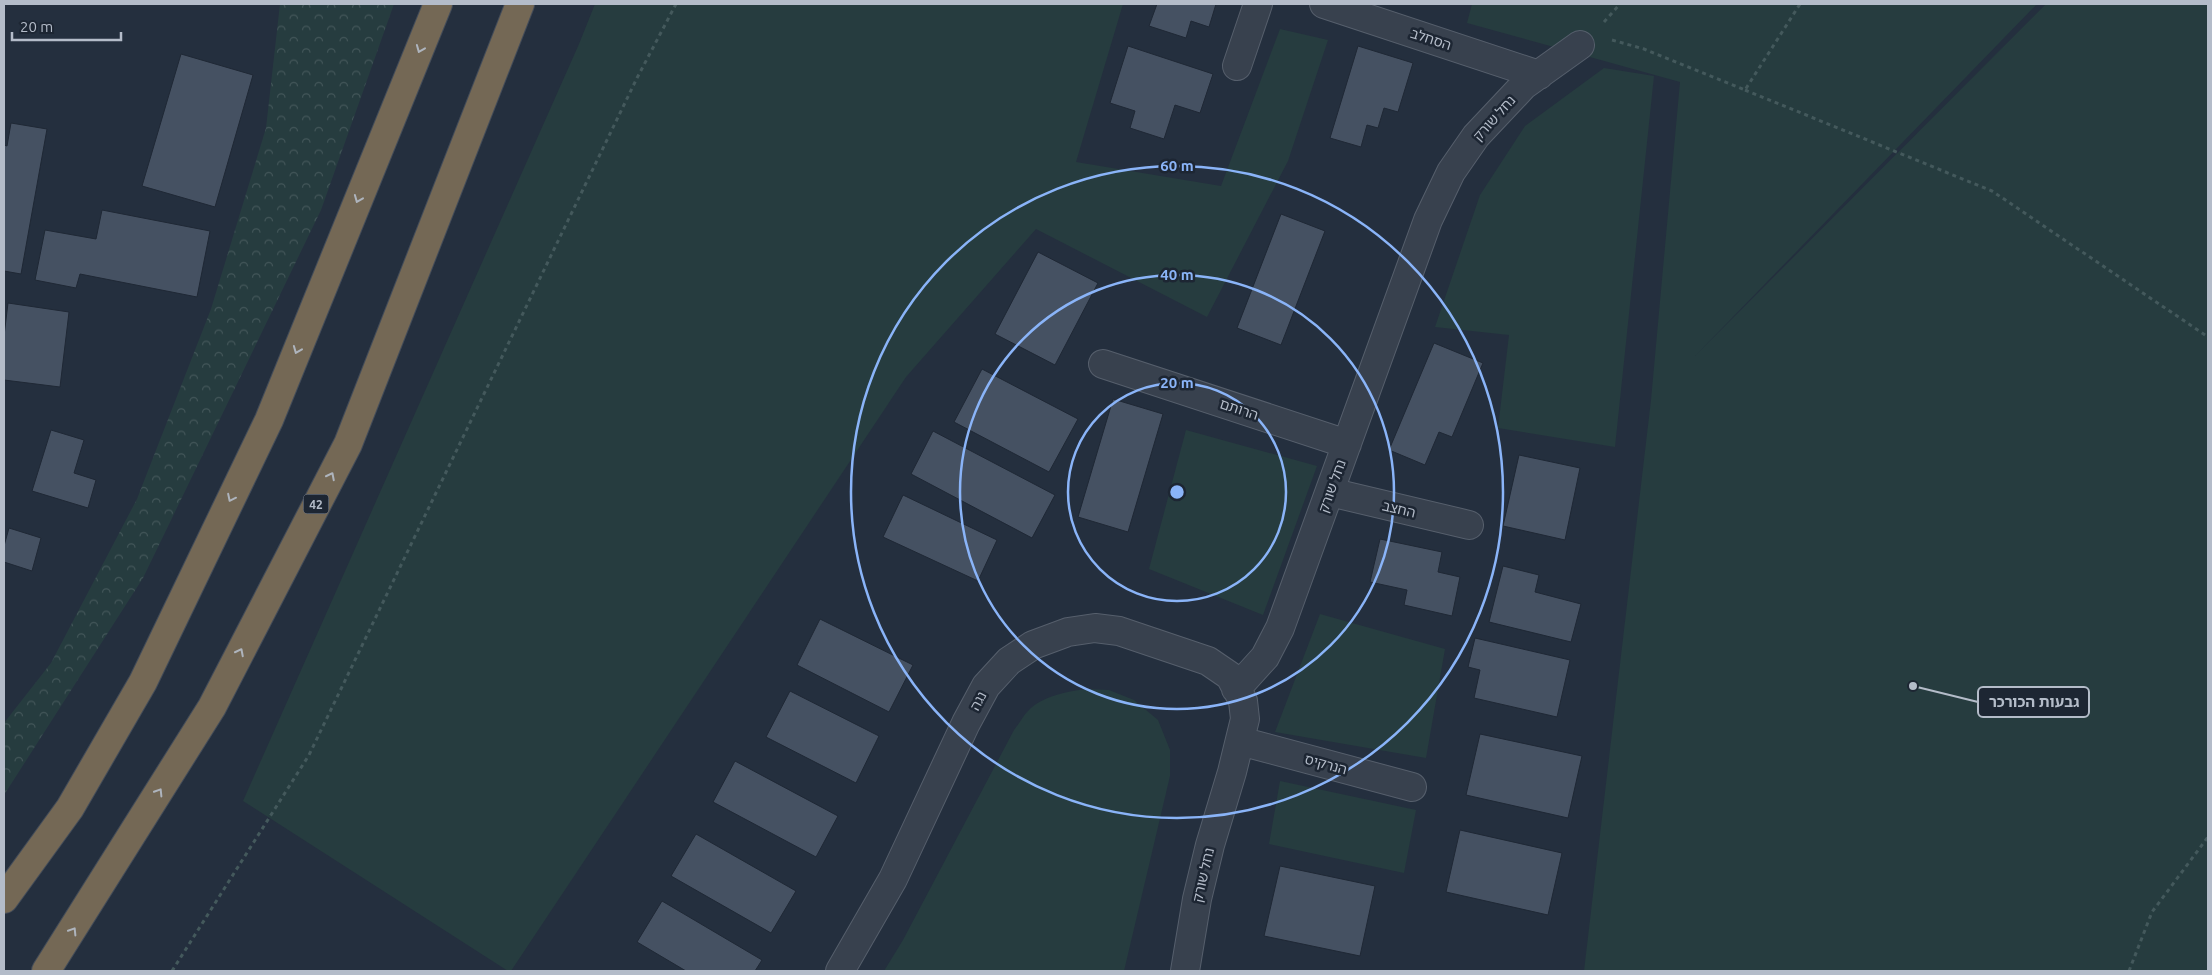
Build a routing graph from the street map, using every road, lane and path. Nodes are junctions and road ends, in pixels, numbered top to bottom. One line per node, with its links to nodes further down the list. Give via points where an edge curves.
1 (438, 4): 21 (highway, one-way to 21, via 269,420 147,673 70,808)
2 (520, 4): 22 (highway, 42, one-way to 2, via 212,706 348,444)
3 (676, 4): 23 (path, via 637,78 309,755)
4 (1258, 4): 9 (street)
5 (1324, 4): 10 (street, הסחלב)
6 (1800, 4): 11 (path)
7 (1609, 39): 11 (path, via 1644,49)
8 (1580, 45): 10 (street, נחל שורק)
9 (1237, 66)
10 (1538, 75): 14 (street, נחל שורק, via 1524,85 1476,136 1451,172 1428,220)
11 (1745, 90): 12 (path, via 1992,191)
12 (2208, 337)
13 (1103, 364): 14 (street, הרותם)
14 (1347, 444): 15 (street, נחל שורק)
15 (1330, 492): 16 (street, החצב); 17 (street, נחל שורק, via 1280,628 1265,657)
16 (1469, 525)
17 (1236, 689): 18 (street, נחל שורק, via 1243,701 1245,719); 24 (street, נגה, via 1230,676 1208,661 1119,631 1095,628 1068,632 1033,645 1009,661 986,686 893,879)
18 (1240, 741): 19 (street, הנרקיס); 25 (street, נחל שורק, via 1197,899)
19 (1412, 787)
20 (2208, 837): 26 (path, via 2152,912)
21 (4, 899)
22 (46, 971)
23 (172, 971)
24 (840, 971)
25 (1187, 971)
26 (2129, 971)

